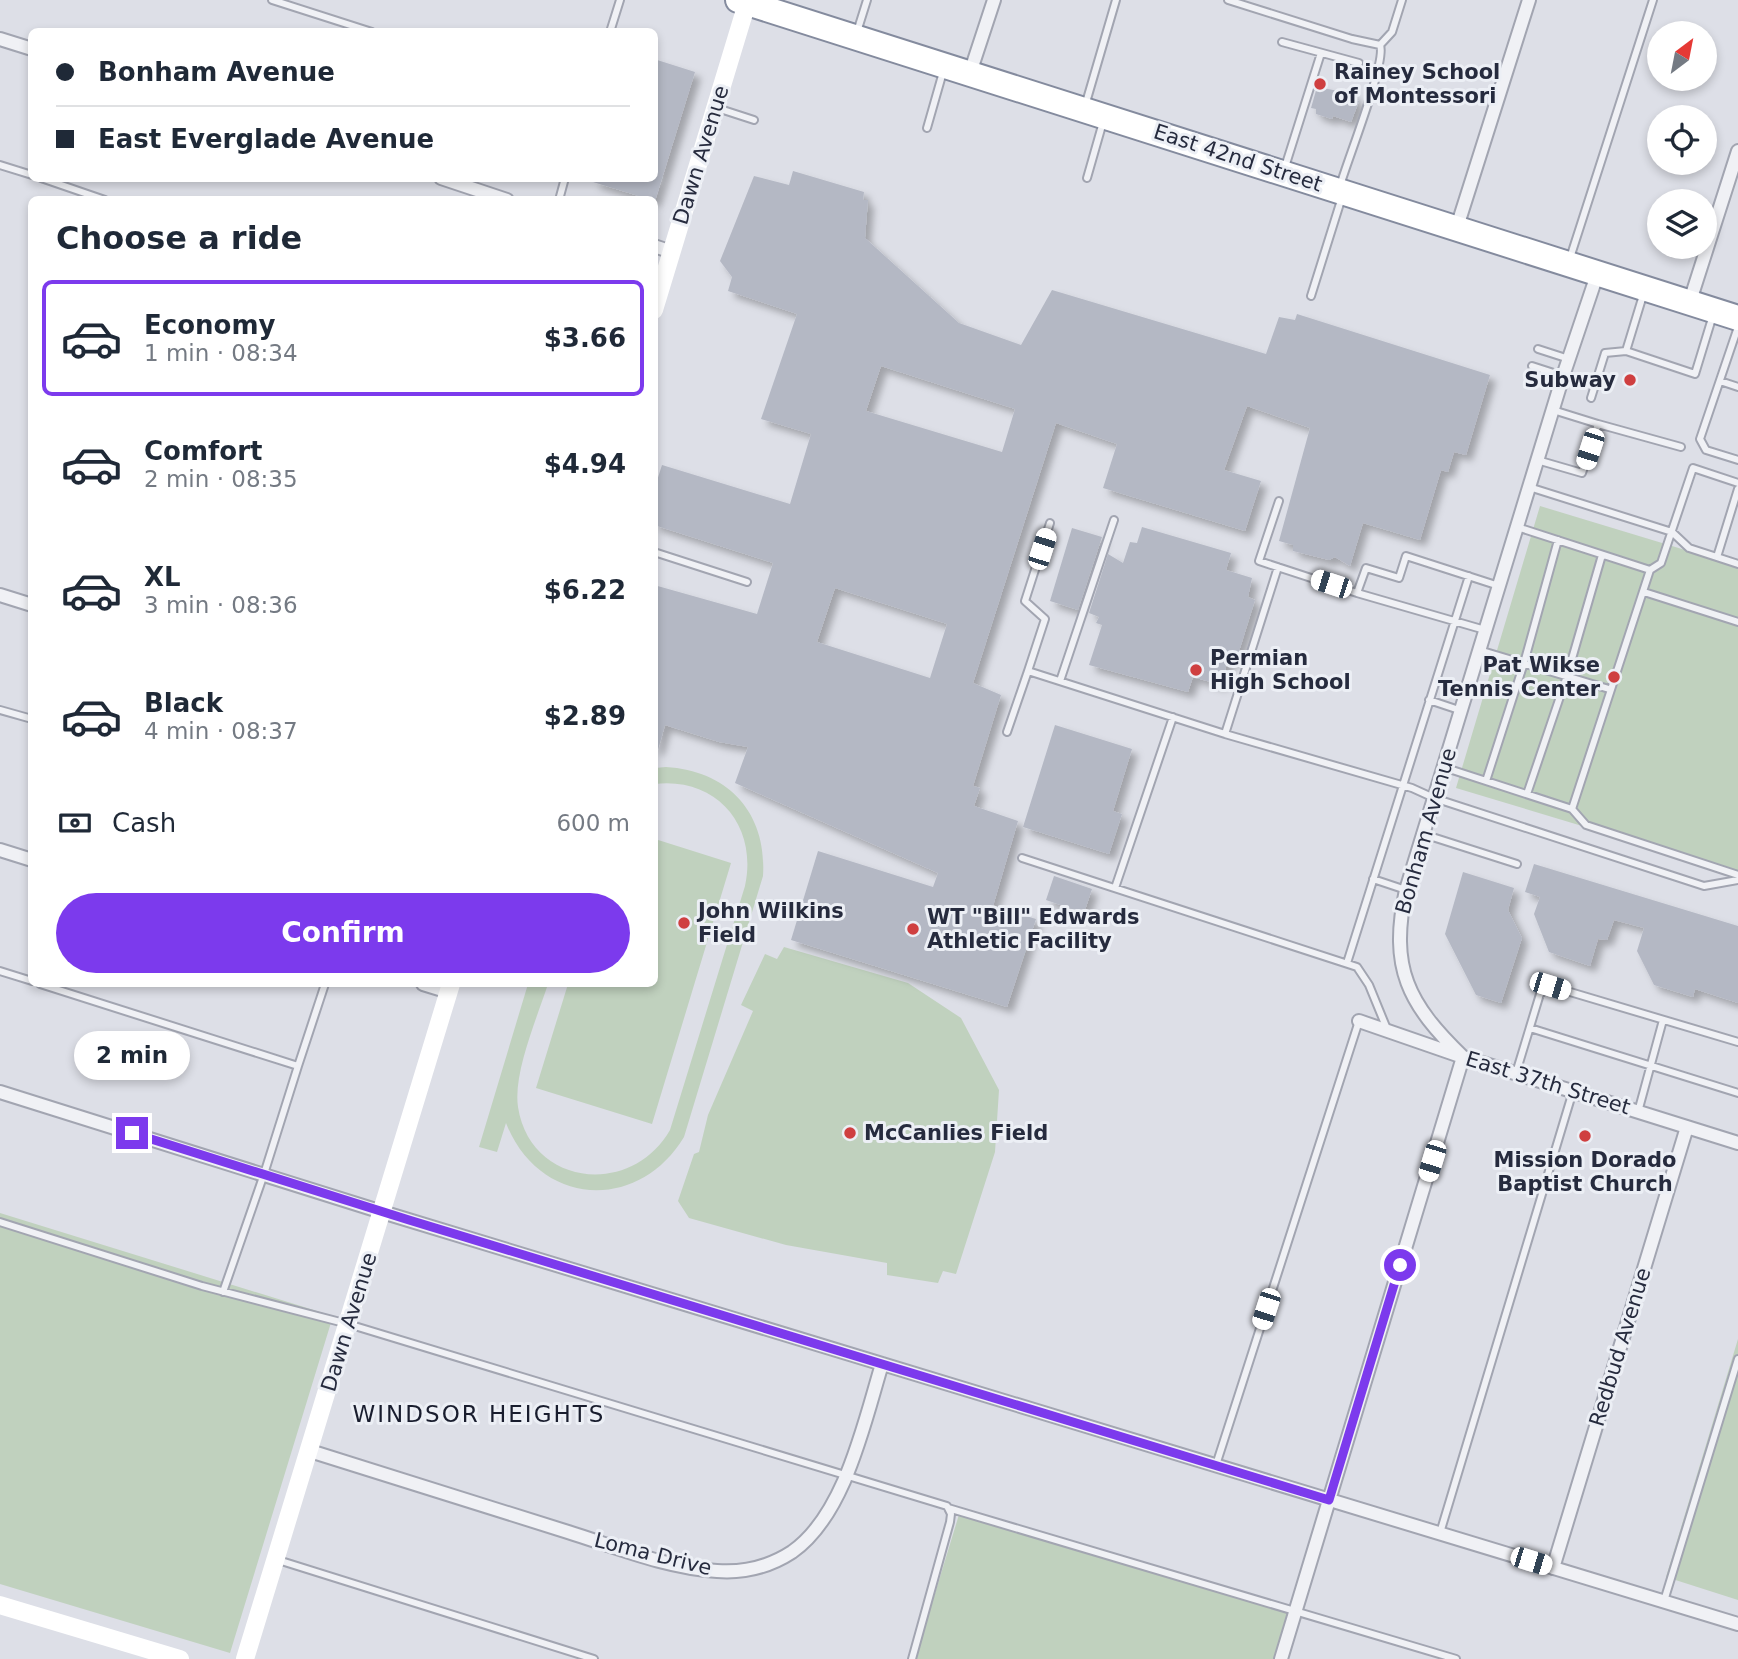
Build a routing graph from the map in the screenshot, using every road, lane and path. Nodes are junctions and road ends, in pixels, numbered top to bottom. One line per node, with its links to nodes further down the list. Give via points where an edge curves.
1 (272, 0): 11 (lane)
2 (620, 0): 12 (lane)
3 (867, 0): 13 (lane)
4 (994, 0): 21 (street)
5 (1116, 0): 23 (lane)
6 (1228, 0): 16 (lane)
7 (1402, 0): 16 (lane, via 1392,32)
8 (1529, 0): 36 (street)
9 (1653, 0): 38 (lane)
10 (744, 1): 13 (highway, East 42nd Street); 22 (street, Dawn Avenue)
11 (360, 28)
12 (611, 28)
13 (855, 37): 20 (highway, East 42nd Street)
14 (0, 38): 17 (street)
15 (1282, 42): 18 (lane)
16 (1380, 44): 33 (lane, via 1383,51 1376,81)
17 (28, 48)
18 (1321, 53): 19 (lane); 28 (lane)
19 (1359, 64)
20 (945, 65): 21 (highway, East 42nd Street); 25 (lane)
21 (970, 73): 23 (highway, East 42nd Street)
22 (716, 107): 24 (lane); 37 (street, Dawn Avenue)
23 (1094, 113): 28 (highway, East 42nd Street); 30 (lane)
24 (754, 120)
25 (927, 128)
26 (1738, 152): 43 (street)
27 (0, 165): 29 (lane)
28 (1284, 173): 33 (highway, East 42nd Street)
29 (28, 174)
30 (1087, 178)
31 (53, 182): 34 (lane)
32 (453, 182): 35 (street)
33 (1341, 190): 36 (highway, East 42nd Street); 42 (lane)
34 (93, 196)
35 (495, 196)
36 (1457, 227): 38 (highway, East 42nd Street)
37 (663, 249): 40 (street, Dawn Avenue)
38 (1569, 263): 39 (highway, East 42nd Street)
39 (1598, 272): 41 (highway, East 42nd Street); 49 (street, Bonham Avenue)
40 (658, 283)
41 (1645, 287): 43 (highway, East 42nd Street); 48 (lane)
42 (1311, 296)
43 (1690, 301): 44 (highway, East 42nd Street)
44 (1714, 310): 45 (highway, East 42nd Street); 48 (lane, via 1695,374)
45 (1738, 318)
46 (1738, 327): 52 (lane)
47 (1538, 349): 49 (lane)
48 (1626, 351): 54 (lane, via 1605,353)
49 (1569, 359): 51 (street, Bonham Avenue)
50 (1532, 366): 51 (lane)
51 (1563, 376): 55 (street, Bonham Avenue)
52 (1720, 381): 53 (lane); 59 (lane, via 1700,439 1706,450)
53 (1738, 387)
54 (1591, 398)
55 (1553, 410): 56 (lane); 58 (street, Bonham Avenue)
56 (1598, 424): 57 (lane); 58 (lane, via 1582,473)
57 (1681, 447)
58 (1537, 460): 61 (street, Bonham Avenue)
59 (1738, 460)
60 (1738, 483): 67 (lane, via 1693,468)
61 (1529, 487): 66 (street, Bonham Avenue); 67 (lane)
62 (1738, 489): 71 (lane)
63 (1279, 501): 73 (lane, via 1259,561)
64 (1114, 520): 89 (lane)
65 (1050, 523): 87 (lane, via 1025,601 1045,619)
66 (1517, 527): 68 (lane); 77 (street, Bonham Avenue)
67 (1672, 532): 71 (lane, via 1689,548); 74 (lane, via 1661,563)
68 (1558, 540): 70 (lane); 86 (lane)
69 (658, 553): 76 (lane)
70 (1602, 555): 74 (lane); 88 (lane)
71 (1717, 557): 72 (lane)
72 (1738, 564)
73 (1278, 567): 79 (lane); 97 (lane)
74 (1650, 570): 78 (lane)
75 (1469, 576): 77 (lane); 79 (lane, via 1406,556 1399,578 1366,568); 82 (lane)
76 (747, 582)
77 (1499, 586): 84 (street, Bonham Avenue)
78 (1644, 592): 83 (lane); 90 (lane)
79 (1357, 593): 82 (lane)
80 (0, 595): 81 (street)
81 (28, 604)
82 (1455, 621): 84 (lane); 91 (lane)
83 (1738, 622)
84 (1485, 630): 85 (street, Bonham Avenue)
85 (1479, 650): 86 (lane); 93 (street, Bonham Avenue)
86 (1524, 663): 88 (lane); 99 (lane)
87 (1028, 671): 89 (lane); 96 (lane)
88 (1567, 676): 90 (lane); 101 (lane)
89 (1060, 681): 94 (lane)
90 (1609, 689): 103 (lane)
91 (1430, 701): 93 (lane); 100 (lane)
92 (0, 710): 95 (lane)
93 (1459, 710): 98 (street, Bonham Avenue)
94 (1173, 717): 97 (lane); 111 (lane)
95 (28, 718)
96 (1007, 732)
97 (1225, 734): 100 (lane)
98 (1443, 767): 99 (lane); 102 (street, Bonham Avenue)
99 (1486, 781): 101 (lane)
100 (1403, 785): 102 (lane); 110 (lane)
101 (1527, 794): 103 (lane)
102 (1434, 797): 104 (street, Bonham Avenue); 109 (lane, via 1704,886)
103 (1572, 809): 109 (lane, via 1586,825)
104 (1423, 834): 108 (lane); 112 (street, Bonham Avenue)
105 (0, 850): 107 (street)
106 (1022, 858): 111 (lane)
107 (28, 859)
108 (1517, 864)
109 (1738, 877)
110 (1373, 879): 112 (lane); 113 (lane)
111 (1115, 888): 113 (lane)
112 (1406, 890): 124 (street, Bonham Avenue, via 1399,937 1406,980 1425,1018)
113 (1347, 963): 122 (lane, via 1357,967 1369,985)
114 (0, 971): 115 (lane)
115 (28, 980)
116 (49, 987): 126 (lane)
117 (324, 987): 126 (lane)
118 (450, 988): 135 (street, Dawn Avenue)
119 (1663, 1020): 121 (lane, via 1550,986 1540,994); 123 (lane); 125 (lane)
120 (1359, 1021): 122 (street, East 37th Street); 142 (lane)
121 (1530, 1028): 125 (lane); 127 (lane)
122 (1388, 1031): 124 (street, East 37th Street)
123 (1738, 1042)
124 (1463, 1057): 127 (street, East 37th Street); 144 (street)
125 (1651, 1065): 130 (lane); 131 (lane)
126 (298, 1066): 134 (lane)
127 (1516, 1073): 128 (street, East 37th Street)
128 (1573, 1091): 131 (street, East 37th Street); 146 (lane)
129 (0, 1092): 134 (street)
130 (1738, 1093)
131 (1638, 1112): 132 (street, East 37th Street)
132 (1688, 1127): 133 (street, East 37th Street); 148 (street, Redbud Avenue)
133 (1738, 1143)
134 (264, 1174): 135 (street); 137 (lane)
135 (383, 1212): 138 (street, Dawn Avenue); 140 (street)
136 (0, 1222): 137 (lane)
137 (223, 1292): 138 (lane)
138 (348, 1324): 141 (street, Dawn Avenue); 143 (lane)
139 (1738, 1359): 149 (lane)
140 (882, 1364): 142 (street); 143 (street, Loma Drive)
141 (310, 1451): 143 (street, Loma Drive, via 645,1556 715,1571 755,1569 794,1550 821,1522); 147 (street, Dawn Avenue)
142 (1216, 1465): 144 (street)
143 (845, 1474): 145 (lane)
144 (1329, 1500): 146 (street); 151 (street)
145 (948, 1508): 151 (lane); 156 (lane, via 950,1522)
146 (1440, 1534): 148 (street)
147 (276, 1559): 154 (street, Dawn Avenue); 155 (lane)
148 (1553, 1568): 149 (street)
149 (1664, 1601): 152 (street)
150 (0, 1605): 153 (street)
151 (1296, 1611): 157 (street); 158 (lane)
152 (1738, 1624)
153 (180, 1659)
154 (245, 1659)
155 (594, 1659)
156 (912, 1659)
157 (1281, 1659)
158 (1456, 1659)

